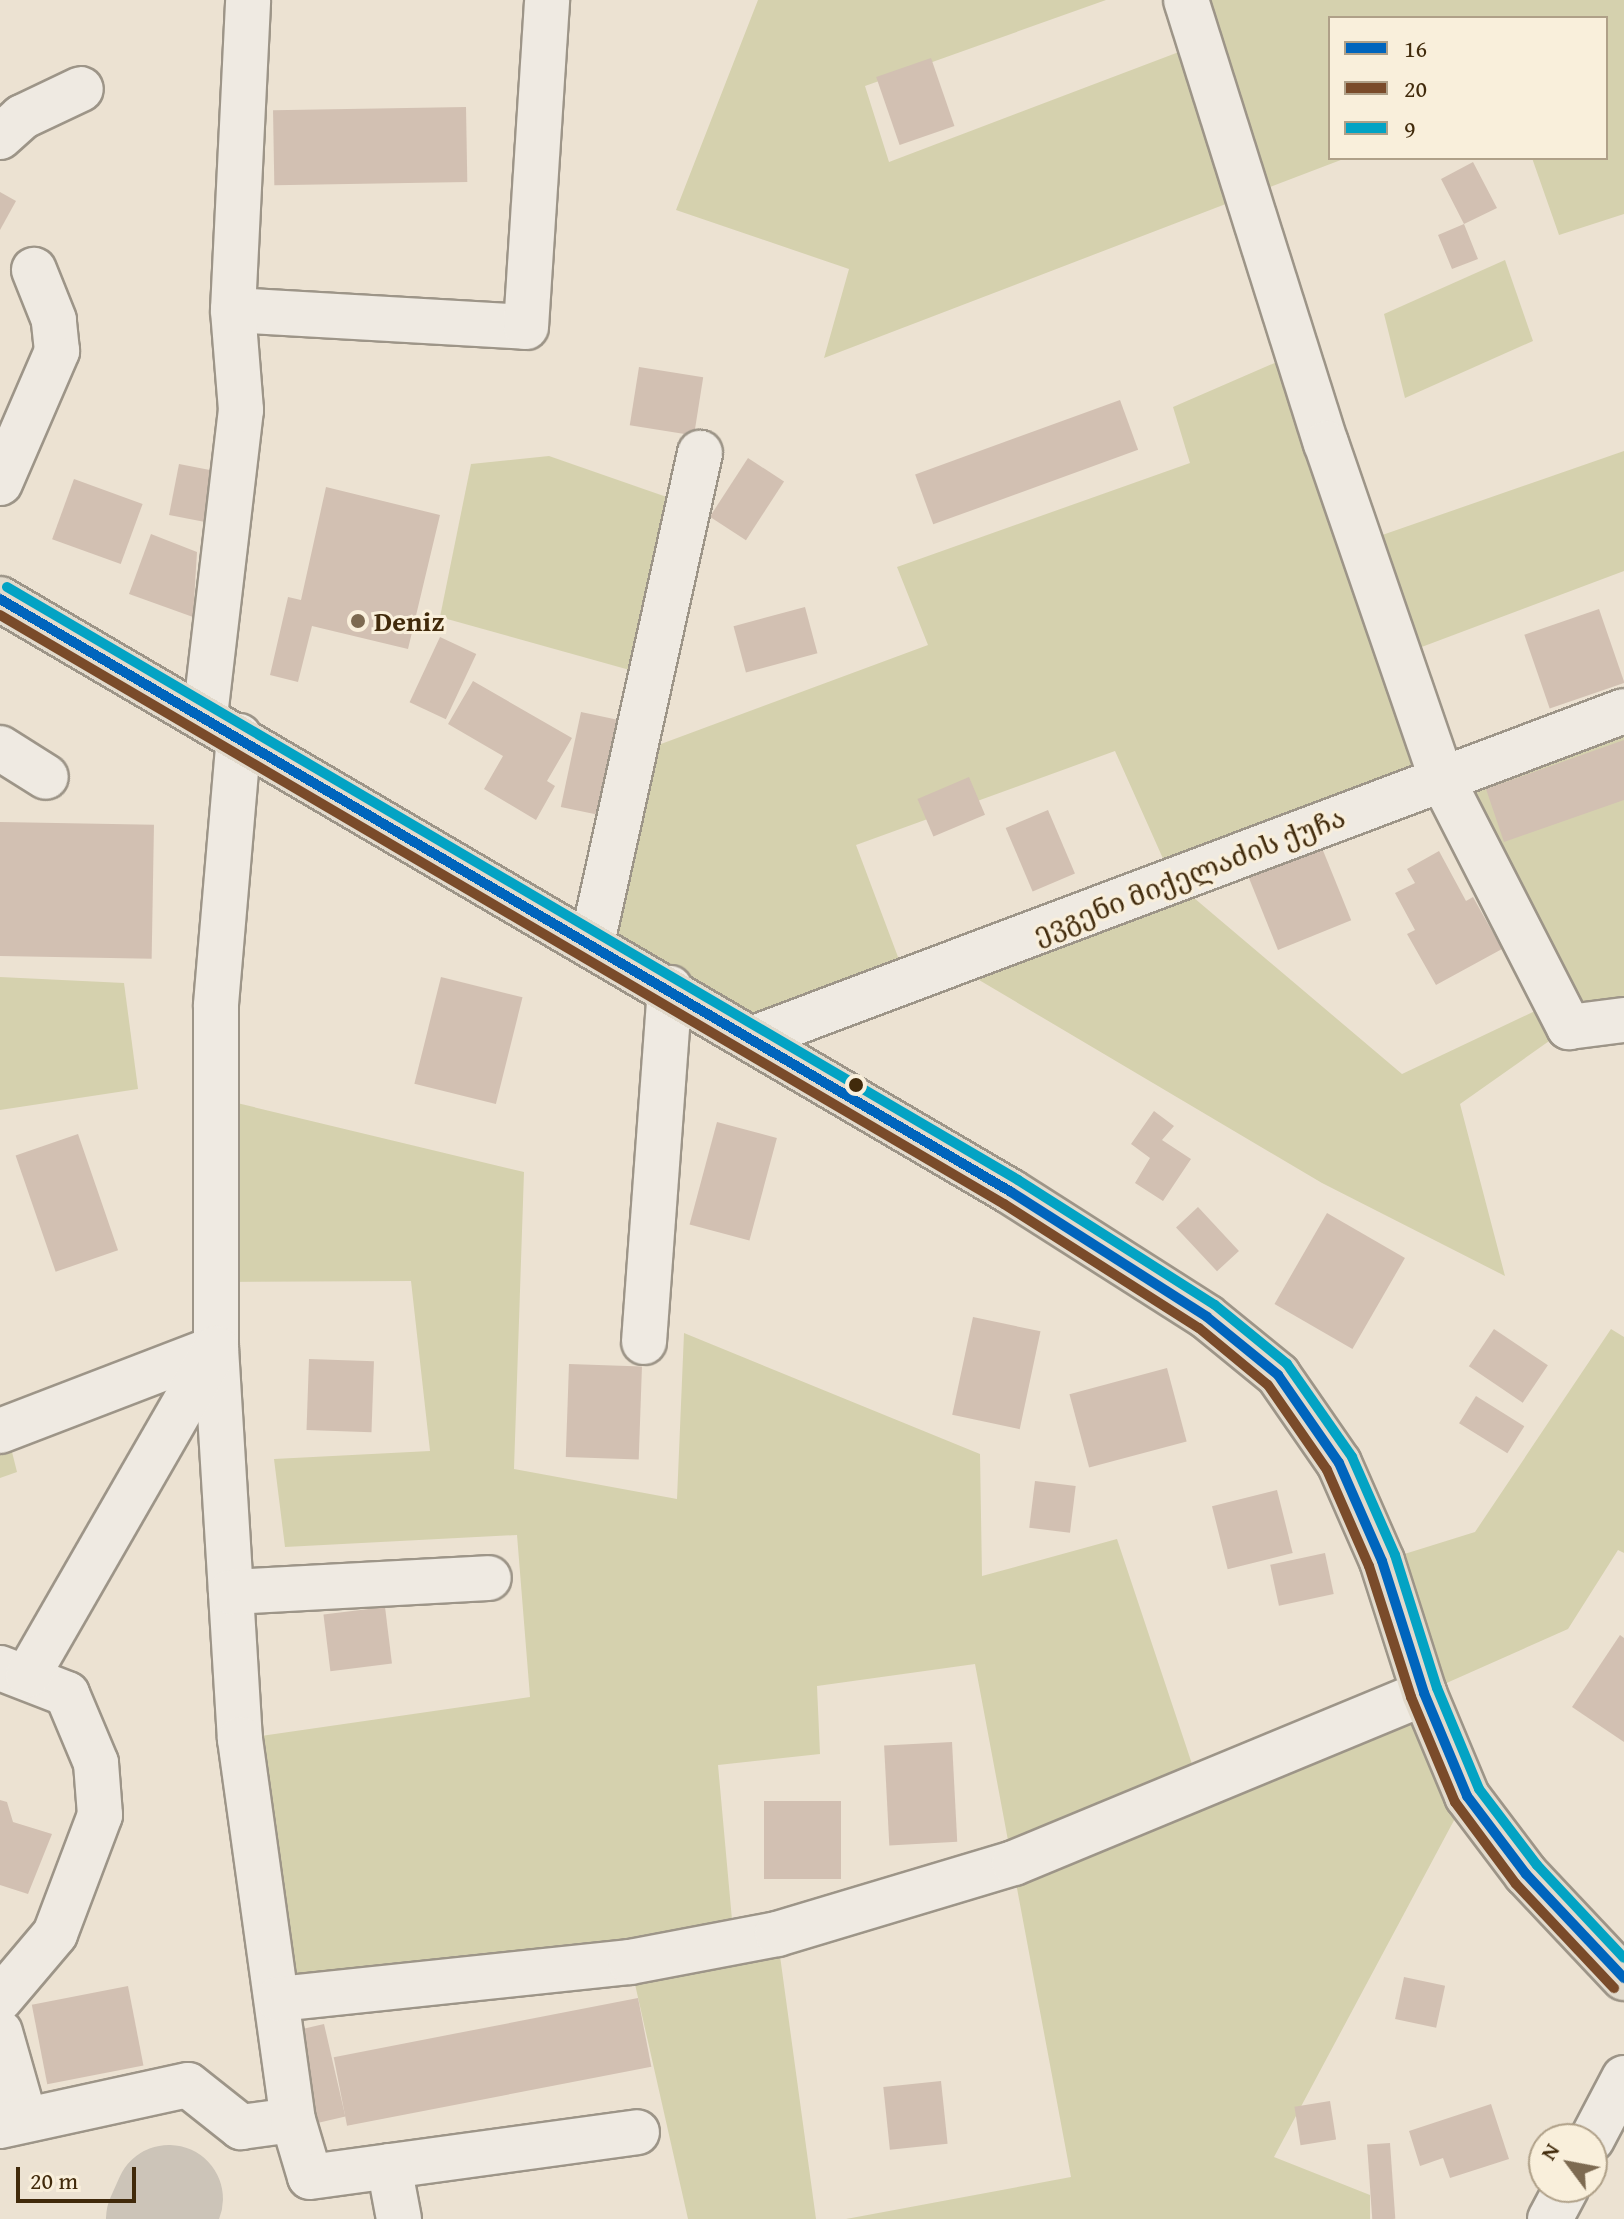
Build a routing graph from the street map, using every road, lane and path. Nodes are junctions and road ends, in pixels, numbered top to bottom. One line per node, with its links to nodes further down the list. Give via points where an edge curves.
1 (248, 0): 7 (street)
2 (547, 0): 7 (street, via 526,327)
3 (1186, 0): 15 (street, via 1326,443)
4 (81, 89): 5 (street, via 22,117)
5 (0, 137)
6 (34, 270): 9 (street, via 54,320 57,351)
7 (233, 310): 12 (street, via 241,410)
8 (700, 453): 16 (street)
9 (0, 483)
10 (4, 610): 12 (highway)
11 (1624, 711): 15 (street, ევგენი მიქელაძის ქუჩა)
12 (222, 726): 16 (highway); 21 (street)
13 (0, 748): 14 (street)
14 (46, 777)
15 (1442, 779): 18 (street, via 1569,1027); 19 (street, ევგენი მიქელაძის ქუჩა)
16 (592, 943): 17 (highway)
17 (670, 988): 19 (highway); 20 (street)
18 (1624, 1020)
19 (754, 1038): 26 (highway, via 1194,1308 1278,1375 1339,1463 1382,1561)
20 (644, 1342)
21 (216, 1348): 22 (street); 24 (street); 25 (street)
22 (0, 1431)
23 (489, 1578): 24 (street)
24 (231, 1592): 29 (street, via 240,1739)
25 (14, 1672): 28 (street, via 67,1694 96,1763 100,1815 55,1934)
26 (1424, 1693): 27 (highway, via 1467,1796 1526,1874); 29 (street, via 1014,1863 777,1934 630,1962)
27 (1624, 1978)
28 (0, 1999)
29 (277, 2014): 32 (street)
30 (0, 2032): 33 (street)
31 (1624, 2078): 34 (street)
32 (293, 2120): 33 (street, via 241,2127 188,2085); 36 (street, via 310,2177)
33 (13, 2123)
34 (1600, 2123)
35 (637, 2132): 36 (street)
36 (389, 2166): 37 (street)
37 (399, 2219)

